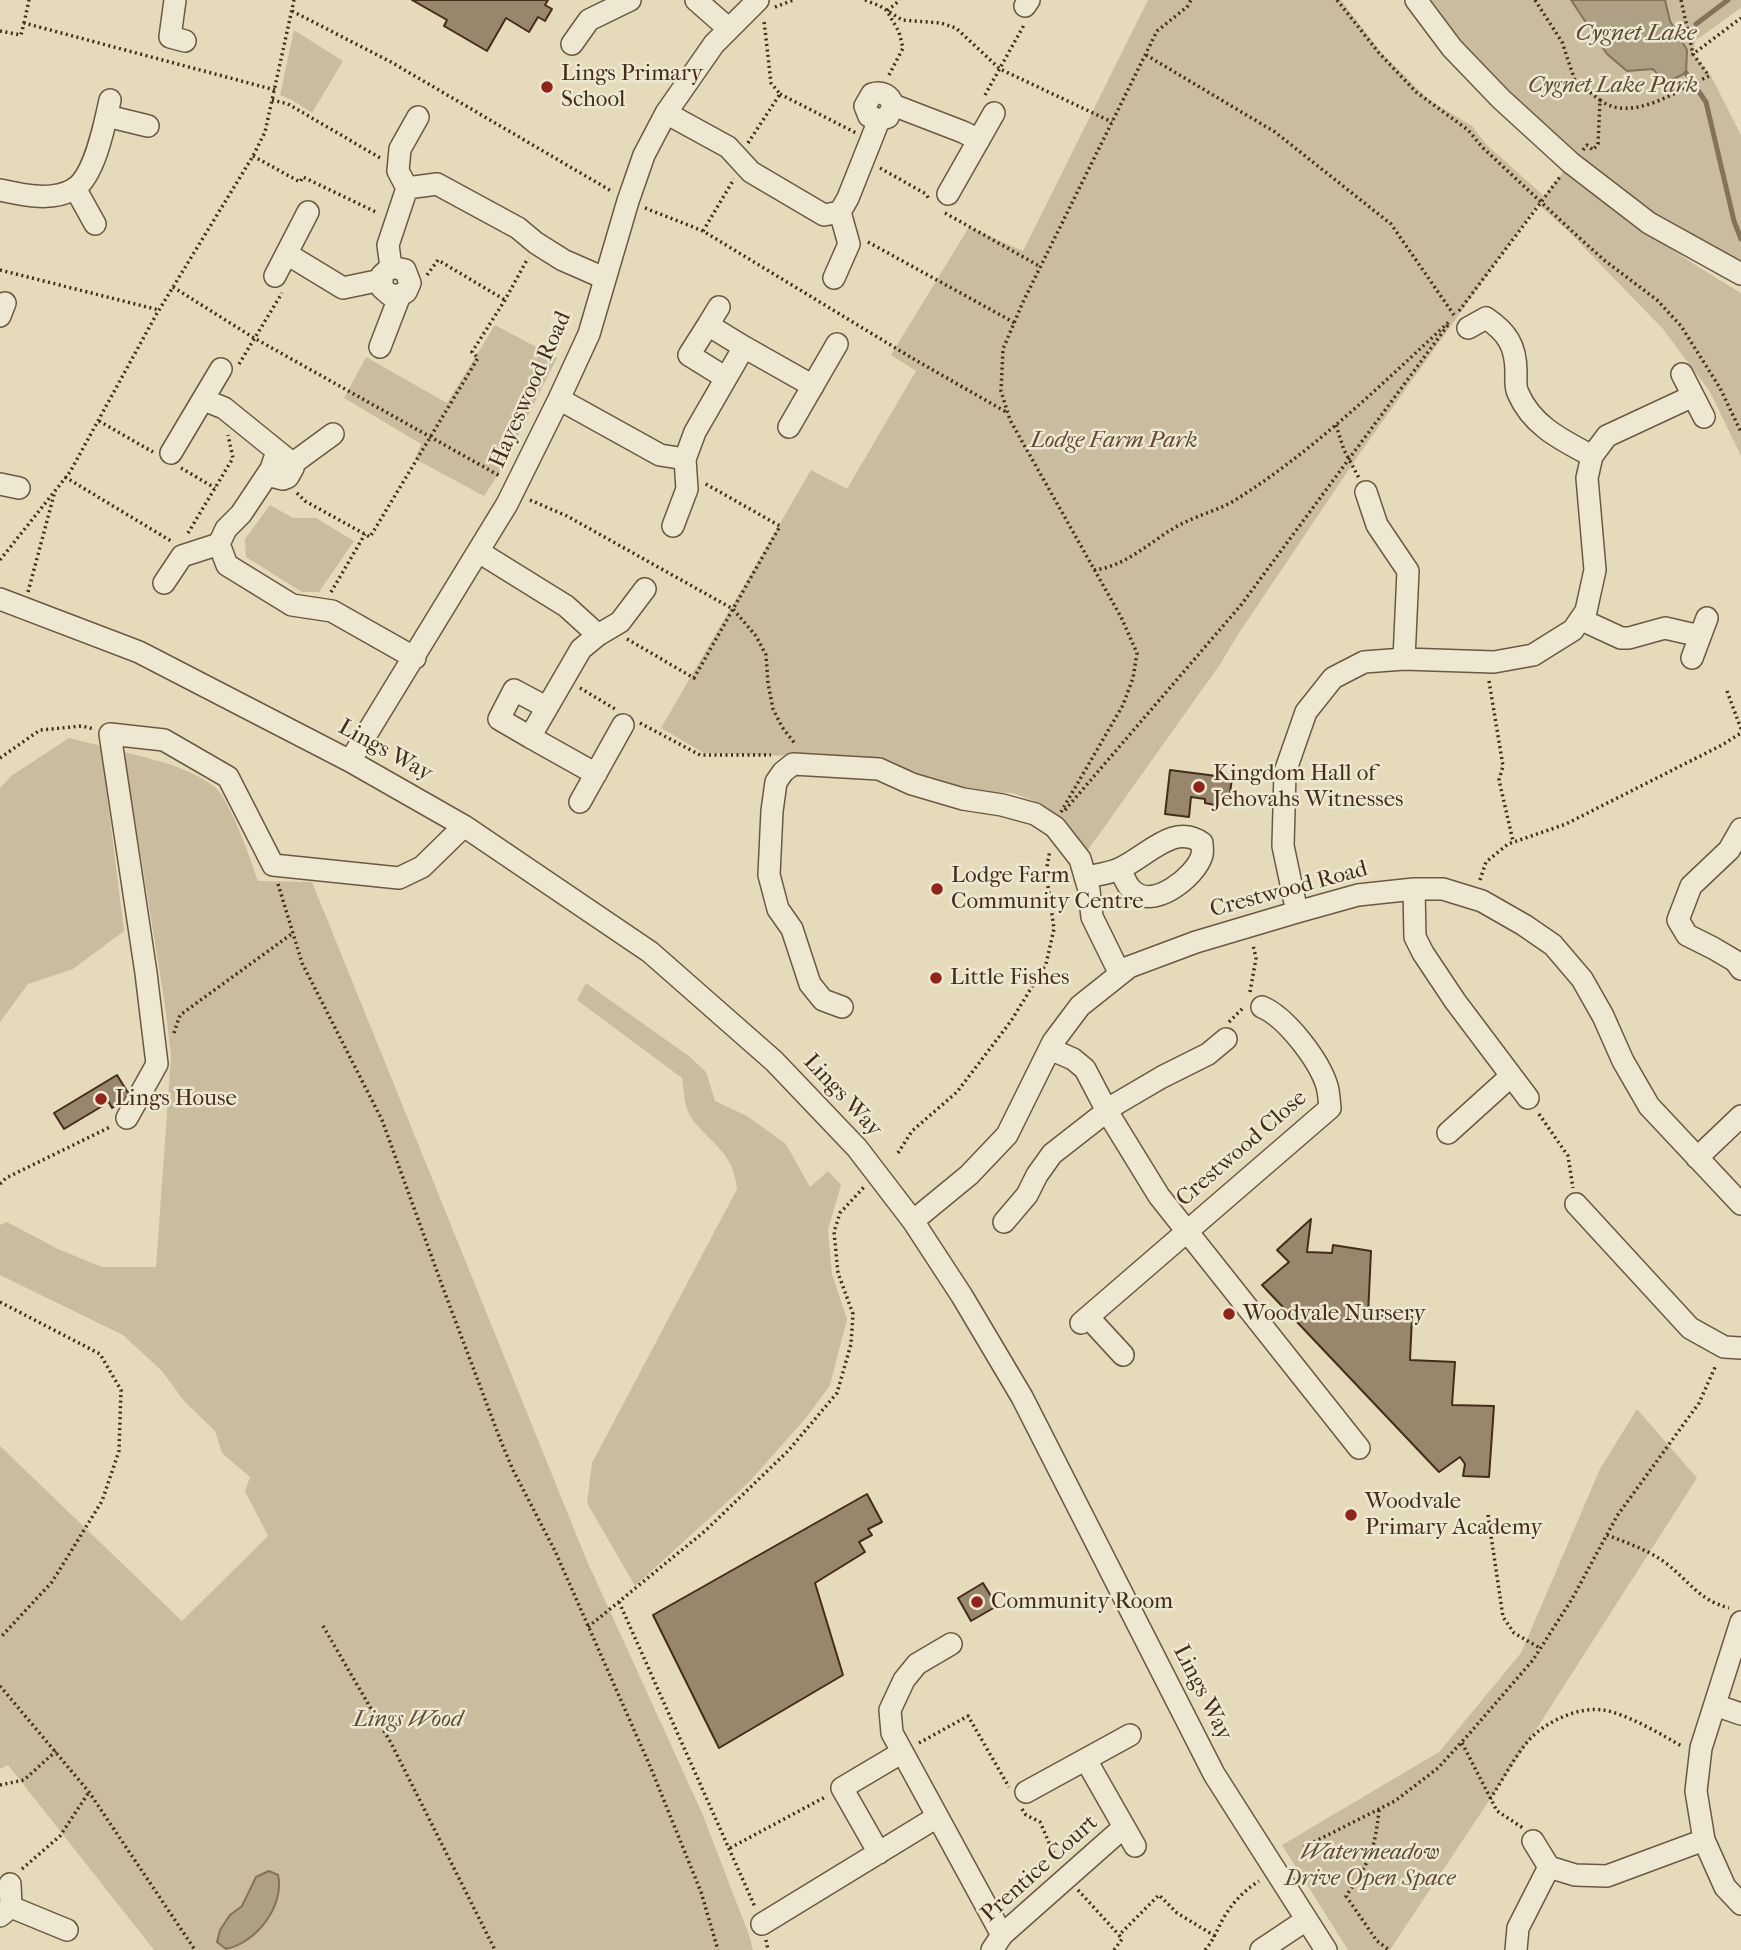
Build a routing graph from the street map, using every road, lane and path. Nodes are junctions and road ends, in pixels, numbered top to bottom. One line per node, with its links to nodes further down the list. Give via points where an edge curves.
1 (29, 0): 18 (path)
2 (175, 0): 21 (street, via 170,37)
3 (294, 0): 15 (path)
4 (630, 0): 22 (street, via 590,20)
5 (696, 0): 19 (street)
6 (865, 0): 16 (path)
7 (900, 0): 16 (path)
8 (1191, 0): 23 (path, via 1157,31)
9 (1337, 0): 46 (path, via 1416,92 1468,130)
10 (1416, 0): 40 (street, via 1452,48)
11 (1535, 0): 29 (path, via 1562,42 1575,81)
12 (1681, 0): 24 (path)
13 (1027, 3): 25 (path, via 1024,25)
14 (760, 5): 19 (street, Hayeswood Road); 27 (path, via 771,83)
15 (292, 11): 26 (path); 45 (path, via 391,62)
16 (887, 11): 25 (path, via 902,20 956,28); 30 (path, via 903,48)
17 (1741, 18): 24 (path)
18 (24, 23): 20 (path, via 20,35); 26 (path)
19 (729, 29): 32 (street, Hayeswood Road, via 713,44)
20 (0, 31)
21 (185, 41)
22 (572, 44)
23 (1146, 54): 34 (path); 64 (path, via 1275,132 1391,224)
24 (1693, 54): 29 (path, via 1709,76 1679,92 1634,110)
25 (1000, 69): 31 (path); 34 (path)
26 (275, 90): 28 (path)
27 (780, 94): 36 (path); 39 (path)
28 (272, 100): 38 (path, via 265,132); 41 (path, via 288,104 383,160)
29 (1600, 100): 40 (path, via 1598,144 1593,150 1587,145)
30 (884, 106): 36 (street); 37 (street)
31 (988, 107): 37 (street)
32 (666, 113): 39 (street, via 728,147); 45 (street, Hayeswood Road, via 644,155)
33 (418, 117): 41 (street, via 400,149)
34 (1112, 122): 65 (path)
35 (148, 126): 42 (street, via 109,108 89,170)
36 (871, 140): 48 (street)
37 (979, 140): 44 (street)
38 (253, 156): 49 (path, via 300,182 303,177); 63 (path)
39 (738, 158): 48 (street, via 751,172); 51 (path, via 735,178)
40 (1571, 163): 46 (path); 56 (street, via 1649,223)
41 (402, 179): 49 (street); 52 (street, via 437,184 518,228)
42 (75, 188): 43 (street, via 52,196); 50 (street)
43 (0, 190)
44 (948, 194)
45 (628, 201): 51 (path); 58 (street, Hayeswood Road)
46 (1542, 202): 64 (path); 81 (path, via 1681,326)
47 (307, 212): 53 (street)
48 (842, 221): 59 (street, via 849,244); 65 (path)
49 (396, 222): 55 (street, via 388,245)
50 (95, 223)
51 (702, 231): 77 (path)
52 (536, 243): 58 (street); 61 (path)
53 (288, 254): 55 (street, via 343,288); 57 (street)
54 (0, 271): 63 (path)
55 (386, 274): 60 (street, via 385,292)
56 (1741, 274)
57 (275, 276)
58 (604, 278): 75 (street, Hayeswood Road, via 589,334)
59 (834, 278)
60 (405, 289): 61 (path, via 422,281 438,260); 68 (street)
61 (505, 300): 92 (path, via 472,352 478,358 370,537)
62 (719, 307): 66 (street)
63 (159, 310): 88 (path)
64 (1462, 322): 79 (path); 84 (street, via 1486,318 1504,329 1516,357 1517,391 1532,416 1549,433); 85 (path)
65 (1015, 323): 77 (path, via 1003,349 1001,391)
66 (708, 326): 69 (street); 72 (street, via 689,355)
67 (837, 344): 73 (street)
68 (380, 346)
69 (744, 347): 72 (street); 73 (street)
70 (221, 369): 76 (street)
71 (1682, 374): 74 (street)
72 (726, 378): 86 (street, via 695,432)
73 (813, 386): 80 (street)
74 (1693, 396): 78 (street); 84 (street, via 1607,436)
75 (559, 399): 86 (street); 94 (street, Hayeswood Road)
76 (204, 400): 83 (street); 87 (street, via 224,408)
77 (1008, 413): 97 (path)
78 (1704, 417)
79 (1336, 425): 85 (path); 97 (path, via 1235,500 1177,527 1106,569)
80 (789, 427)
81 (1741, 432)
82 (333, 434): 87 (street)
83 (171, 453)
84 (1592, 456): 103 (street, via 1587,478 1595,570)
85 (1349, 460): 90 (path); 97 (path, via 1241,606 1057,819 1123,705 1137,653)
86 (685, 466): 91 (street, via 687,489); 104 (path, via 780,526 694,678)
87 (283, 468): 92 (path, via 305,500); 93 (street, via 226,529)
88 (65, 477): 89 (path); 95 (path)
89 (55, 489): 96 (path); 101 (path)
90 (1366, 492): 107 (street, via 1377,525 1408,571)
91 (673, 526)
92 (365, 534): 102 (path)
93 (219, 544): 95 (street); 102 (street, via 227,565 292,605)
94 (479, 552): 104 (street); 105 (street, Hayeswood Road)
95 (191, 554): 98 (street, via 182,556)
96 (0, 560)
97 (1094, 570)
98 (164, 583)
99 (645, 589): 104 (street, via 630,611)
100 (0, 599): 101 (street, Lings Way)
101 (24, 608): 116 (street, Lings Way, via 139,652)
102 (320, 609): 105 (street, via 332,611)
103 (1582, 620): 106 (street, via 1621,638 1665,628 1703,627); 108 (street, via 1533,655)
104 (604, 632): 110 (street, via 581,649)
105 (415, 658): 116 (street, Hayeswood Road)
106 (1692, 658)
107 (1404, 659): 108 (street); 128 (street, via 1364,662 1333,678 1306,712 1285,772 1283,846)
108 (1486, 662): 122 (path, via 1503,766 1499,780)
109 (1727, 691): 112 (path)
110 (546, 707): 114 (street); 114 (street, via 514,690 499,719)
111 (623, 725): 117 (street)
112 (1741, 731): 122 (path, via 1722,746 1566,824)
113 (110, 734): 115 (path, via 82,726 40,730); 123 (street, via 164,740 228,777); 140 (street, via 156,1064)
114 (530, 737): 117 (street)
115 (0, 758)
116 (350, 761): 119 (street, Lings Way)
117 (596, 774): 118 (street)
118 (580, 802)
119 (464, 825): 123 (street, via 422,867 400,878); 147 (street, Lings Way, via 650,952 704,999 774,1061 857,1147)
120 (1055, 827): 125 (street, via 1080,859); 133 (street, via 1035,814 963,799 879,769 810,763 793,764 783,772 776,782 772,811 772,886 810,984 823,1000); 142 (path, via 1046,872 1054,929 1046,964 1011,1021 957,1092 912,1131)
121 (1741, 829): 130 (street, via 1729,850 1691,886 1678,920 1687,936 1713,947)
122 (1513, 842): 127 (path, via 1486,862)
123 (273, 865): 159 (path, via 302,963 382,1120 500,1439)
124 (1120, 869): 125 (street)
125 (1085, 877): 131 (street, via 1092,918)
126 (1414, 889): 127 (street, Crestwood Road, via 1443,889); 128 (street, Crestwood Road, via 1358,895); 136 (street, via 1415,937 1423,953)
127 (1476, 899): 143 (street, Crestwood Road, via 1553,945 1582,978 1649,1106)
128 (1297, 912): 129 (street, Crestwood Road)
129 (1249, 926): 131 (street, Crestwood Road); 132 (path, via 1256,958)
130 (1741, 969)
131 (1120, 974): 135 (street, Crestwood Road, via 1080,1006)
132 (1255, 1003): 149 (street, Crestwood Close, via 1275,1012 1317,1065 1330,1108)
133 (842, 1007)
134 (1226, 1039): 138 (street)
135 (1050, 1049): 138 (street, Crestwood Close, via 1085,1069); 147 (street, Crestwood Road, via 1007,1135 969,1175)
136 (1511, 1076): 137 (street); 141 (street)
137 (1528, 1098): 145 (path, via 1568,1156)
138 (1108, 1113): 148 (street, via 1052,1154); 149 (street, Crestwood Close, via 1158,1196)
139 (1741, 1116): 143 (street)
140 (127, 1118)
141 (1448, 1133)
142 (898, 1153)
143 (1697, 1158): 146 (street, Crestwood Road)
144 (864, 1187): 156 (path, via 840,1213 834,1232 838,1273 853,1314 837,1393 788,1451 705,1531)
145 (1576, 1204): 151 (street, via 1689,1328)
146 (1741, 1204)
147 (913, 1221): 189 (street, Lings Way, via 1021,1397 1214,1774)
148 (1004, 1222)
149 (1187, 1231): 152 (street, Crestwood Close, via 1085,1320); 153 (street)
150 (0, 1302): 160 (path, via 100,1353 121,1390 119,1451 102,1501 52,1582)
151 (1733, 1348): 155 (path)
152 (1123, 1355)
153 (1359, 1448)
154 (1488, 1515): 162 (path, via 1503,1617 1514,1633)
155 (1607, 1535): 157 (path, via 1646,1550 1711,1603); 162 (path)
156 (619, 1602): 159 (path); 182 (path)
157 (1736, 1615): 164 (street)
158 (323, 1626): 195 (path, via 391,1743)
159 (588, 1627): 196 (path, via 701,1892)
160 (0, 1638)
161 (951, 1644): 169 (street, via 917,1664 890,1710 892,1733)
162 (1540, 1648): 167 (path)
163 (0, 1686): 168 (path)
164 (1715, 1705): 165 (street); 170 (street)
165 (1741, 1714)
166 (1130, 1735): 171 (street)
167 (1462, 1742): 176 (path); 177 (path, via 1438,1768)
168 (56, 1751): 172 (path, via 24,1780); 174 (path)
169 (901, 1753): 173 (street); 178 (street)
170 (1699, 1757): 176 (path, via 1626,1718 1604,1710 1583,1711 1551,1722 1530,1739); 180 (street, via 1696,1791)
171 (1086, 1760): 175 (street); 193 (street, Prentice Court, via 1129,1837)
172 (0, 1785)
173 (842, 1788): 182 (path); 183 (street)
174 (89, 1792): 186 (path, via 60,1836); 194 (path)
175 (1026, 1792)
176 (1490, 1799): 179 (path, via 1497,1811)
177 (1379, 1810): 181 (path); 202 (path, via 1376,1843 1346,1896 1377,1941)
178 (937, 1817): 183 (street); 193 (street)
179 (1533, 1840): 184 (street)
180 (1704, 1840): 184 (street, via 1607,1876 1575,1875); 187 (street, via 1725,1887)
181 (1304, 1847)
182 (730, 1848): 190 (path)
183 (878, 1853): 190 (street)
184 (1549, 1867): 203 (street, via 1518,1928)
185 (1263, 1878): 192 (path, via 1241,1893)
186 (10, 1884): 188 (street)
187 (1741, 1904)
188 (6, 1911): 191 (street)
189 (1306, 1920): 200 (street); 201 (street, Lings Way)
190 (762, 1924): 197 (path)
191 (67, 1930)
192 (1215, 1936): 198 (path, via 1177,1913 1159,1895 1119,1935 1122,1939); 199 (path)
193 (997, 1942)
194 (195, 1950)
195 (495, 1950)
196 (718, 1950)
197 (768, 1950)
198 (1114, 1950)
199 (1205, 1950)
200 (1261, 1950)
201 (1326, 1950)
202 (1389, 1950)
203 (1516, 1950)

